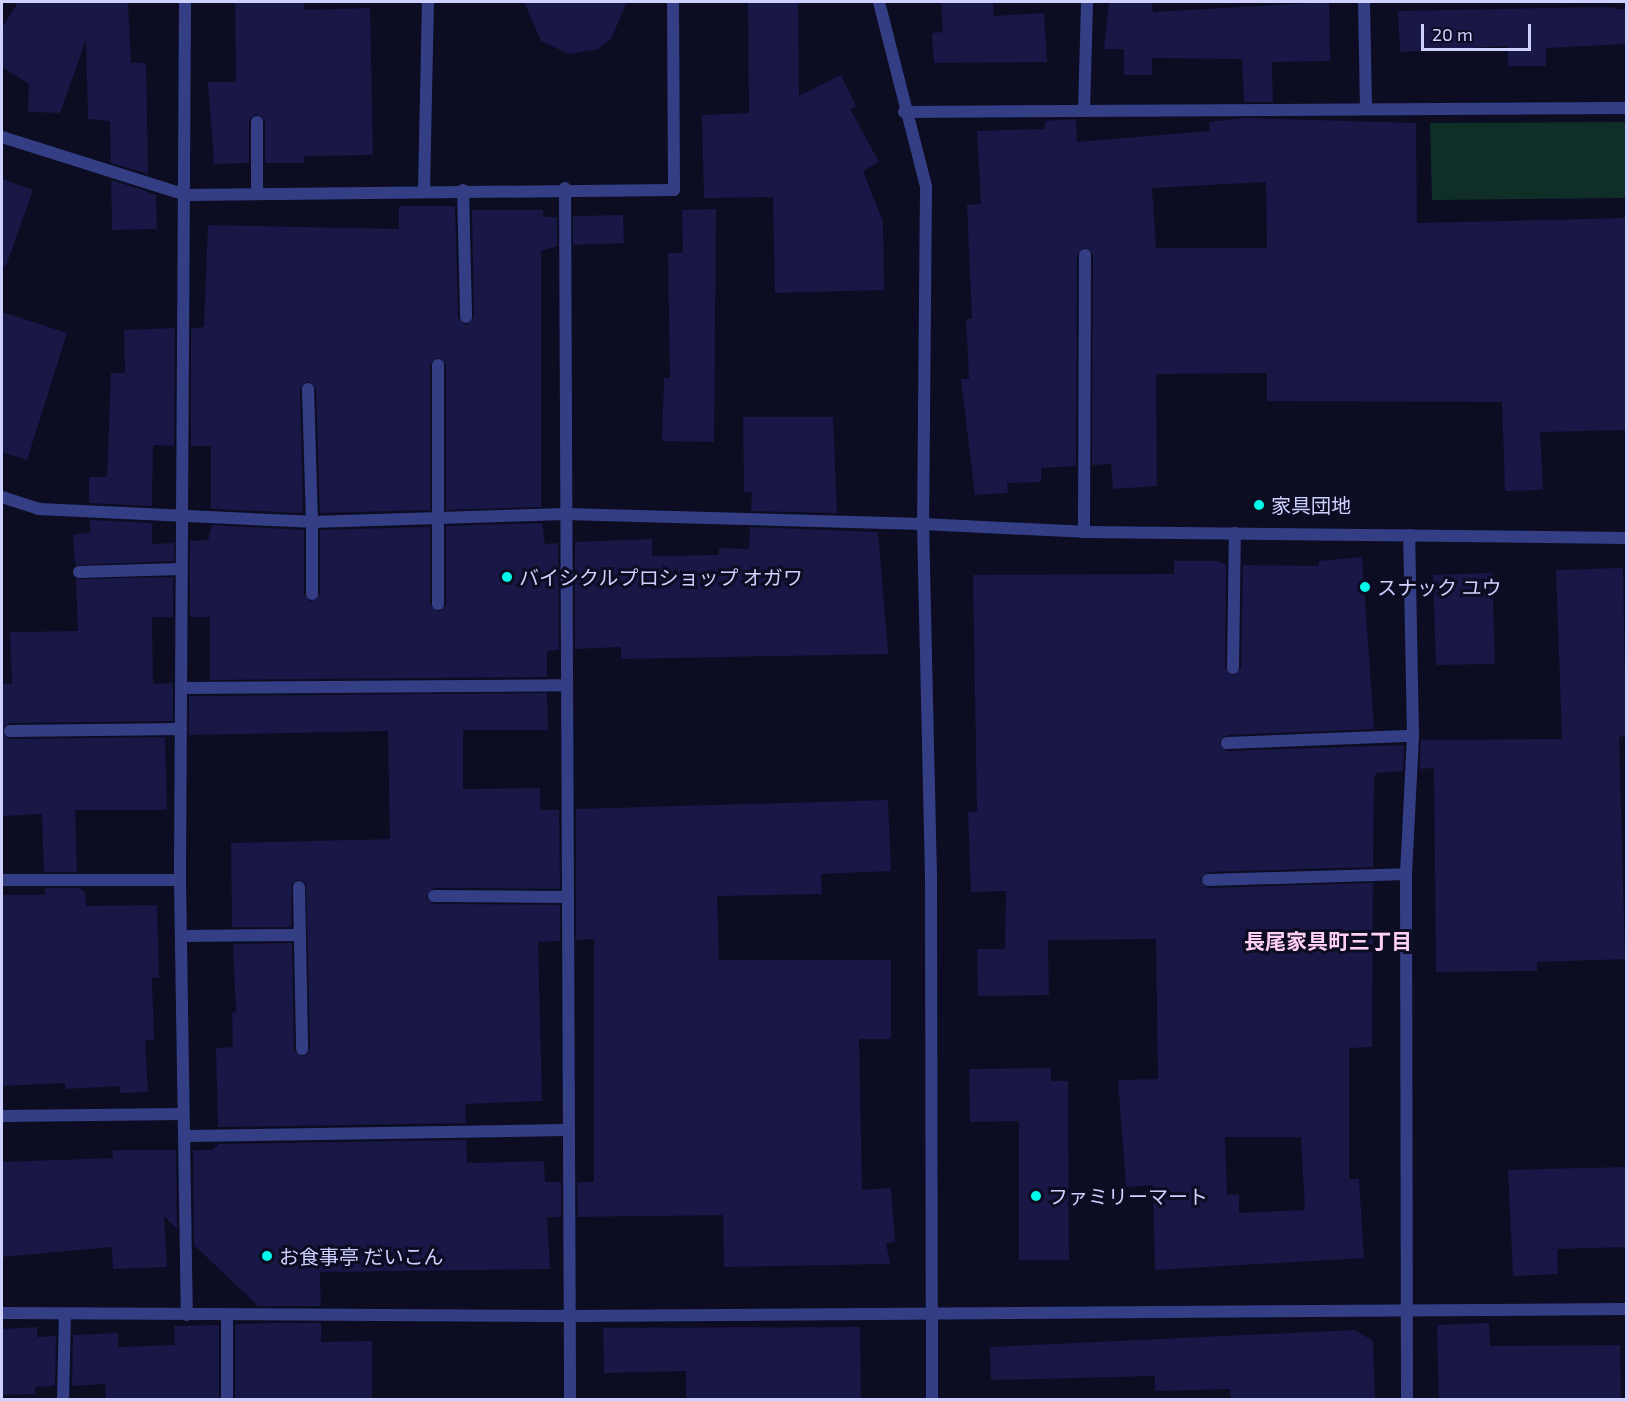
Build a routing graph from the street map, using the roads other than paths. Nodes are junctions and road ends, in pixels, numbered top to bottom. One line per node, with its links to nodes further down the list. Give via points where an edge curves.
1 (185, 2): 17 (street)
2 (428, 2): 15 (street)
3 (673, 2): 13 (street, via 674,190)
4 (879, 2): 10 (street)
5 (1087, 2): 9 (street)
6 (1364, 2): 8 (street)
7 (1626, 108): 8 (street)
8 (1366, 109): 9 (street)
9 (1084, 111): 10 (street)
10 (904, 112): 27 (street, via 926,187)
11 (257, 122): 16 (street)
12 (2, 138): 17 (street)
13 (566, 188): 14 (street); 24 (street)
14 (463, 190): 15 (street); 19 (street)
15 (424, 191): 16 (street)
16 (257, 194): 17 (street)
17 (186, 195): 23 (street)
18 (1084, 255): 28 (street)
19 (466, 317)
20 (438, 365): 25 (street)
21 (308, 389): 26 (street)
22 (2, 497): 23 (street, via 39,508)
23 (180, 514): 26 (street); 32 (street)
24 (566, 514): 25 (street); 27 (street); 37 (street)
25 (438, 517): 26 (street); 35 (street)
26 (312, 522): 34 (street)
27 (923, 524): 28 (street); 61 (street, via 932,877)
28 (1084, 532): 29 (street)
29 (1235, 533): 30 (street); 36 (street)
30 (1409, 536): 31 (street); 41 (street)
31 (1626, 538)
32 (180, 569): 33 (street); 38 (street)
33 (79, 572)
34 (312, 594)
35 (438, 604)
36 (1233, 668)
37 (565, 685): 38 (street); 49 (street)
38 (182, 688): 39 (street)
39 (181, 729): 40 (street); 45 (street)
40 (10, 731)
41 (1413, 736): 42 (street); 43 (street)
42 (1227, 743)
43 (1406, 874): 46 (street); 58 (street)
44 (2, 880): 45 (street)
45 (180, 880): 51 (street)
46 (1208, 880)
47 (299, 887): 50 (street)
48 (434, 896): 49 (street)
49 (565, 897): 55 (street)
50 (300, 935): 51 (street); 52 (street)
51 (181, 936): 53 (street)
52 (302, 1049)
53 (183, 1114): 54 (street); 56 (street)
54 (2, 1116)
55 (566, 1130): 56 (street); 64 (street)
56 (186, 1136): 62 (street)
57 (1626, 1309): 58 (street)
58 (1407, 1311): 61 (street); 69 (street)
59 (2, 1313): 60 (street)
60 (65, 1314): 62 (street); 65 (street)
61 (932, 1314): 64 (street); 68 (street)
62 (187, 1315): 63 (street)
63 (226, 1315): 64 (street); 66 (street)
64 (569, 1316): 67 (street)
65 (63, 1400)
66 (227, 1400)
67 (570, 1400)
68 (932, 1400)
69 (1407, 1400)

